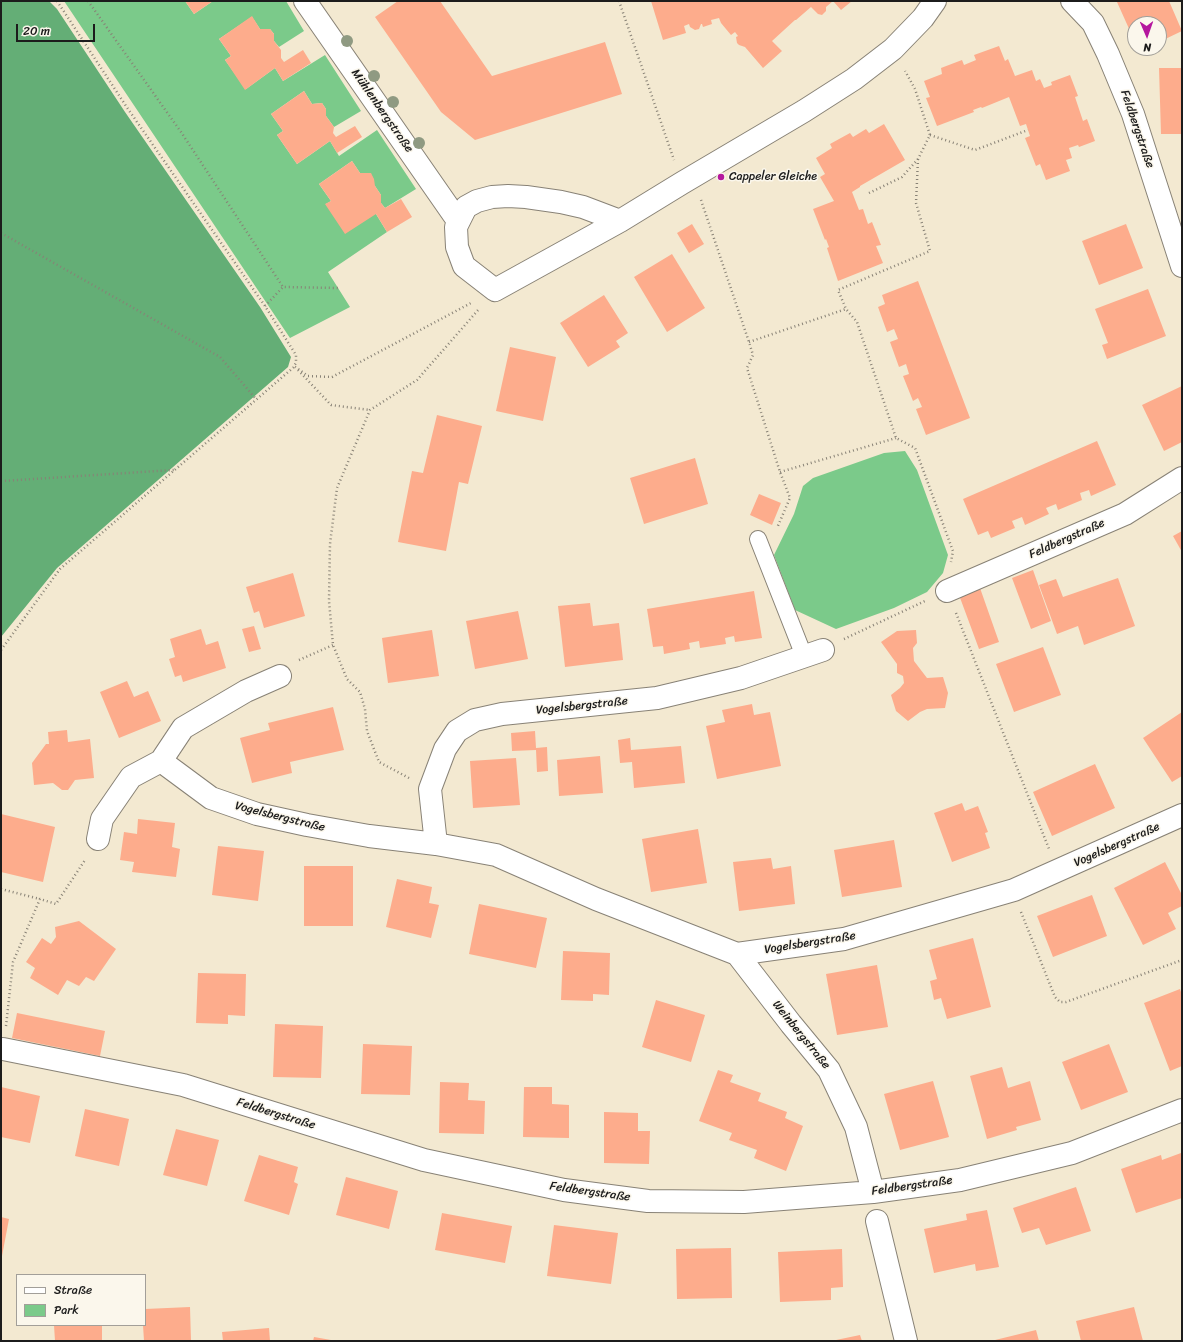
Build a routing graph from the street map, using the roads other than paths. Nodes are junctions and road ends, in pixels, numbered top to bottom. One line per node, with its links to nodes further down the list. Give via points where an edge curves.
1 (305, 1): 4 (street, Mühlenbergstraße)
2 (935, 1): 5 (street, via 923,18 893,49 854,80)
3 (1072, 1): 6 (street, Feldbergstraße, via 1093,23 1131,108)
4 (458, 221): 5 (street, via 466,207 478,201 508,196 561,202); 5 (street, via 457,247 464,266 496,290)
5 (620, 221)
6 (1182, 266)
7 (1182, 478): 9 (street, Feldbergstraße, via 1125,514)
8 (758, 539): 10 (lane, via 765,558)
9 (947, 591)
10 (814, 653): 15 (street, Vogelsbergstraße, via 741,678 657,698 502,714 475,720 457,731 445,749 430,789)
11 (280, 676): 12 (street, via 183,728)
12 (160, 761): 14 (street, via 131,777 102,819); 15 (street, Vogelsbergstraße, via 211,798 257,814 369,836)
13 (1182, 816): 16 (street, Vogelsbergstraße, via 1014,890 844,940)
14 (98, 840)
15 (436, 844): 16 (street, Vogelsbergstraße, via 496,855 596,899)
16 (737, 954): 19 (street, Weinbergstraße, via 829,1070 856,1127)
17 (3, 1049): 19 (street, Feldbergstraße, via 182,1085 424,1160 564,1190 648,1201 744,1202)
18 (1182, 1110): 19 (street, Feldbergstraße, via 1072,1154 960,1180)
19 (873, 1192)
20 (876, 1221): 21 (street)
21 (906, 1341)

